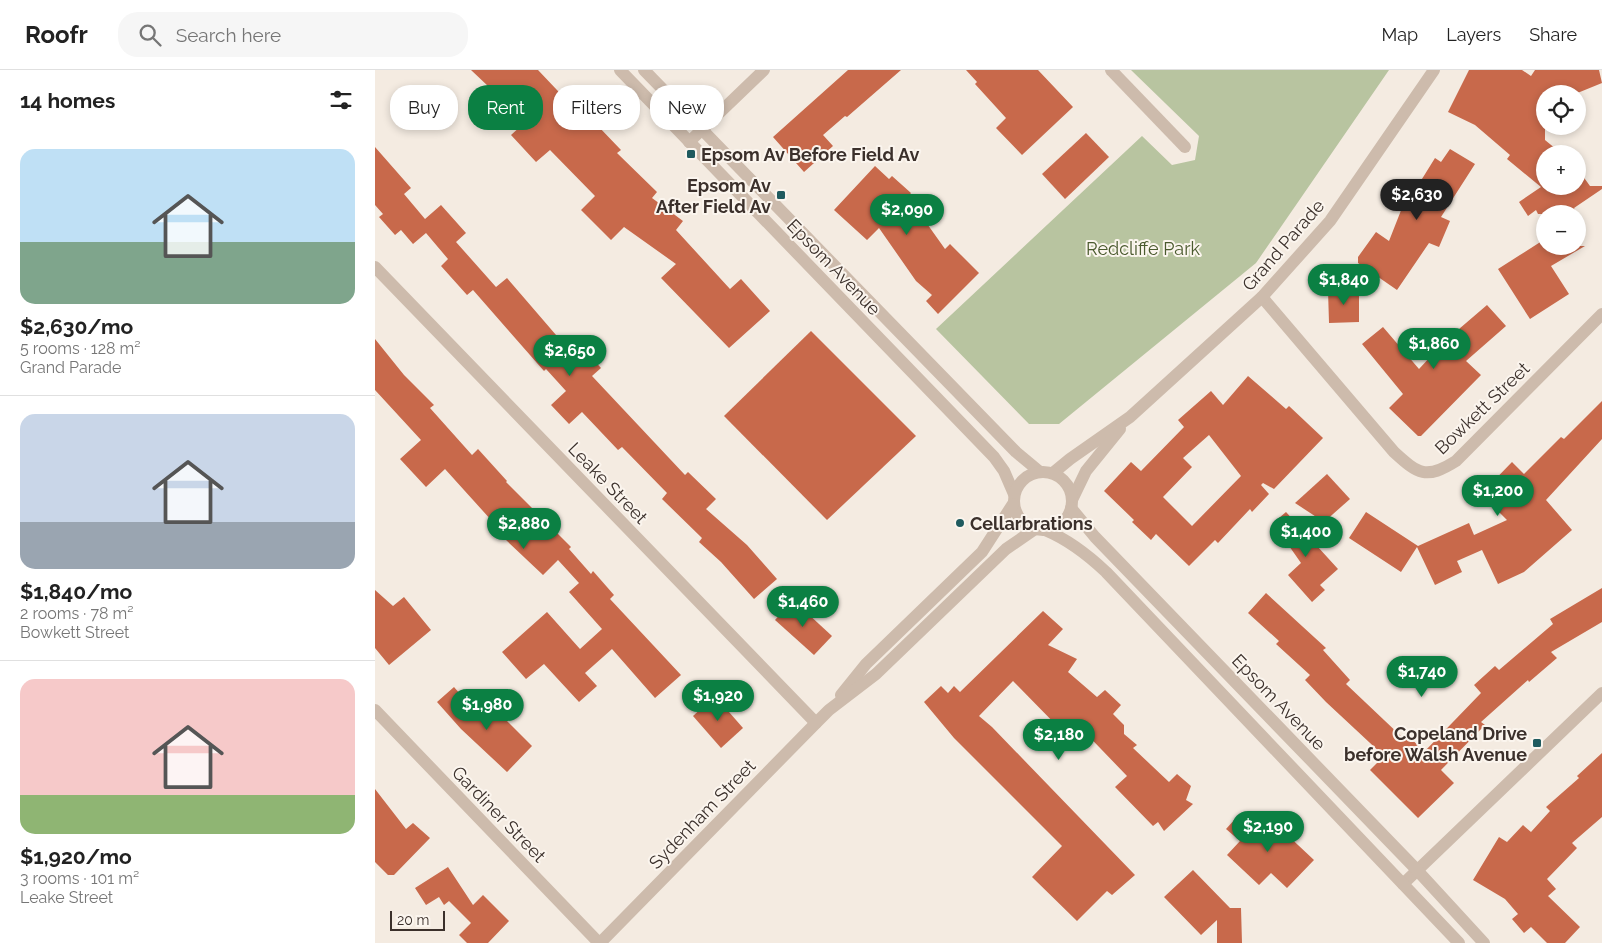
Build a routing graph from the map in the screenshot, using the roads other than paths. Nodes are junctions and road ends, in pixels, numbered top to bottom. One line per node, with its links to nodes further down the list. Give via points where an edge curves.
1 (620, 70): 9 (street, Epsom Avenue)
2 (644, 70): 6 (street, Epsom Avenue)
3 (764, 70): 7 (street)
4 (1111, 70): 10 (street)
5 (1434, 70): 12 (street, Grand Parade, via 1329,221)
6 (658, 85)
7 (724, 109)
8 (702, 130): 9 (street); 15 (street, Epsom Avenue, via 1016,452)
9 (689, 142): 17 (street, Epsom Avenue, via 994,458 1004,471)
10 (1185, 147)
11 (375, 267): 23 (street, Leake Street)
12 (1262, 297): 13 (street, Bowkett Street, via 1394,452 1412,469 1426,473 1441,471 1456,461); 14 (street, Grand Parade)
13 (1602, 314)
14 (1130, 417): 16 (street, Grand Parade); 18 (street, Grand Parade, via 1086,471)
15 (1040, 472): 16 (street); 17 (street, via 1023,478)
16 (1053, 473): 18 (street, via 1068,487)
17 (1014, 499): 19 (street, via 1015,512 1020,520); 22 (street, Sydenham Street, via 982,552 866,664)
18 (1072, 504): 19 (street, via 1064,520 1053,529); 24 (street, Epsom Avenue, via 1095,537)
19 (1040, 530): 22 (street, Sydenham Street, via 1006,549 876,674); 25 (street, Epsom Avenue, via 1066,539 1106,572)
20 (1602, 694): 24 (street)
21 (375, 710): 26 (street, Gardiner Street)
22 (829, 710): 23 (street, Sydenham Street)
23 (816, 723): 26 (street, Sydenham Street)
24 (1416, 870): 25 (street); 28 (street, Epsom Avenue)
25 (1403, 884): 27 (street, Epsom Avenue)
26 (600, 943)
27 (1459, 943)
28 (1484, 943)

